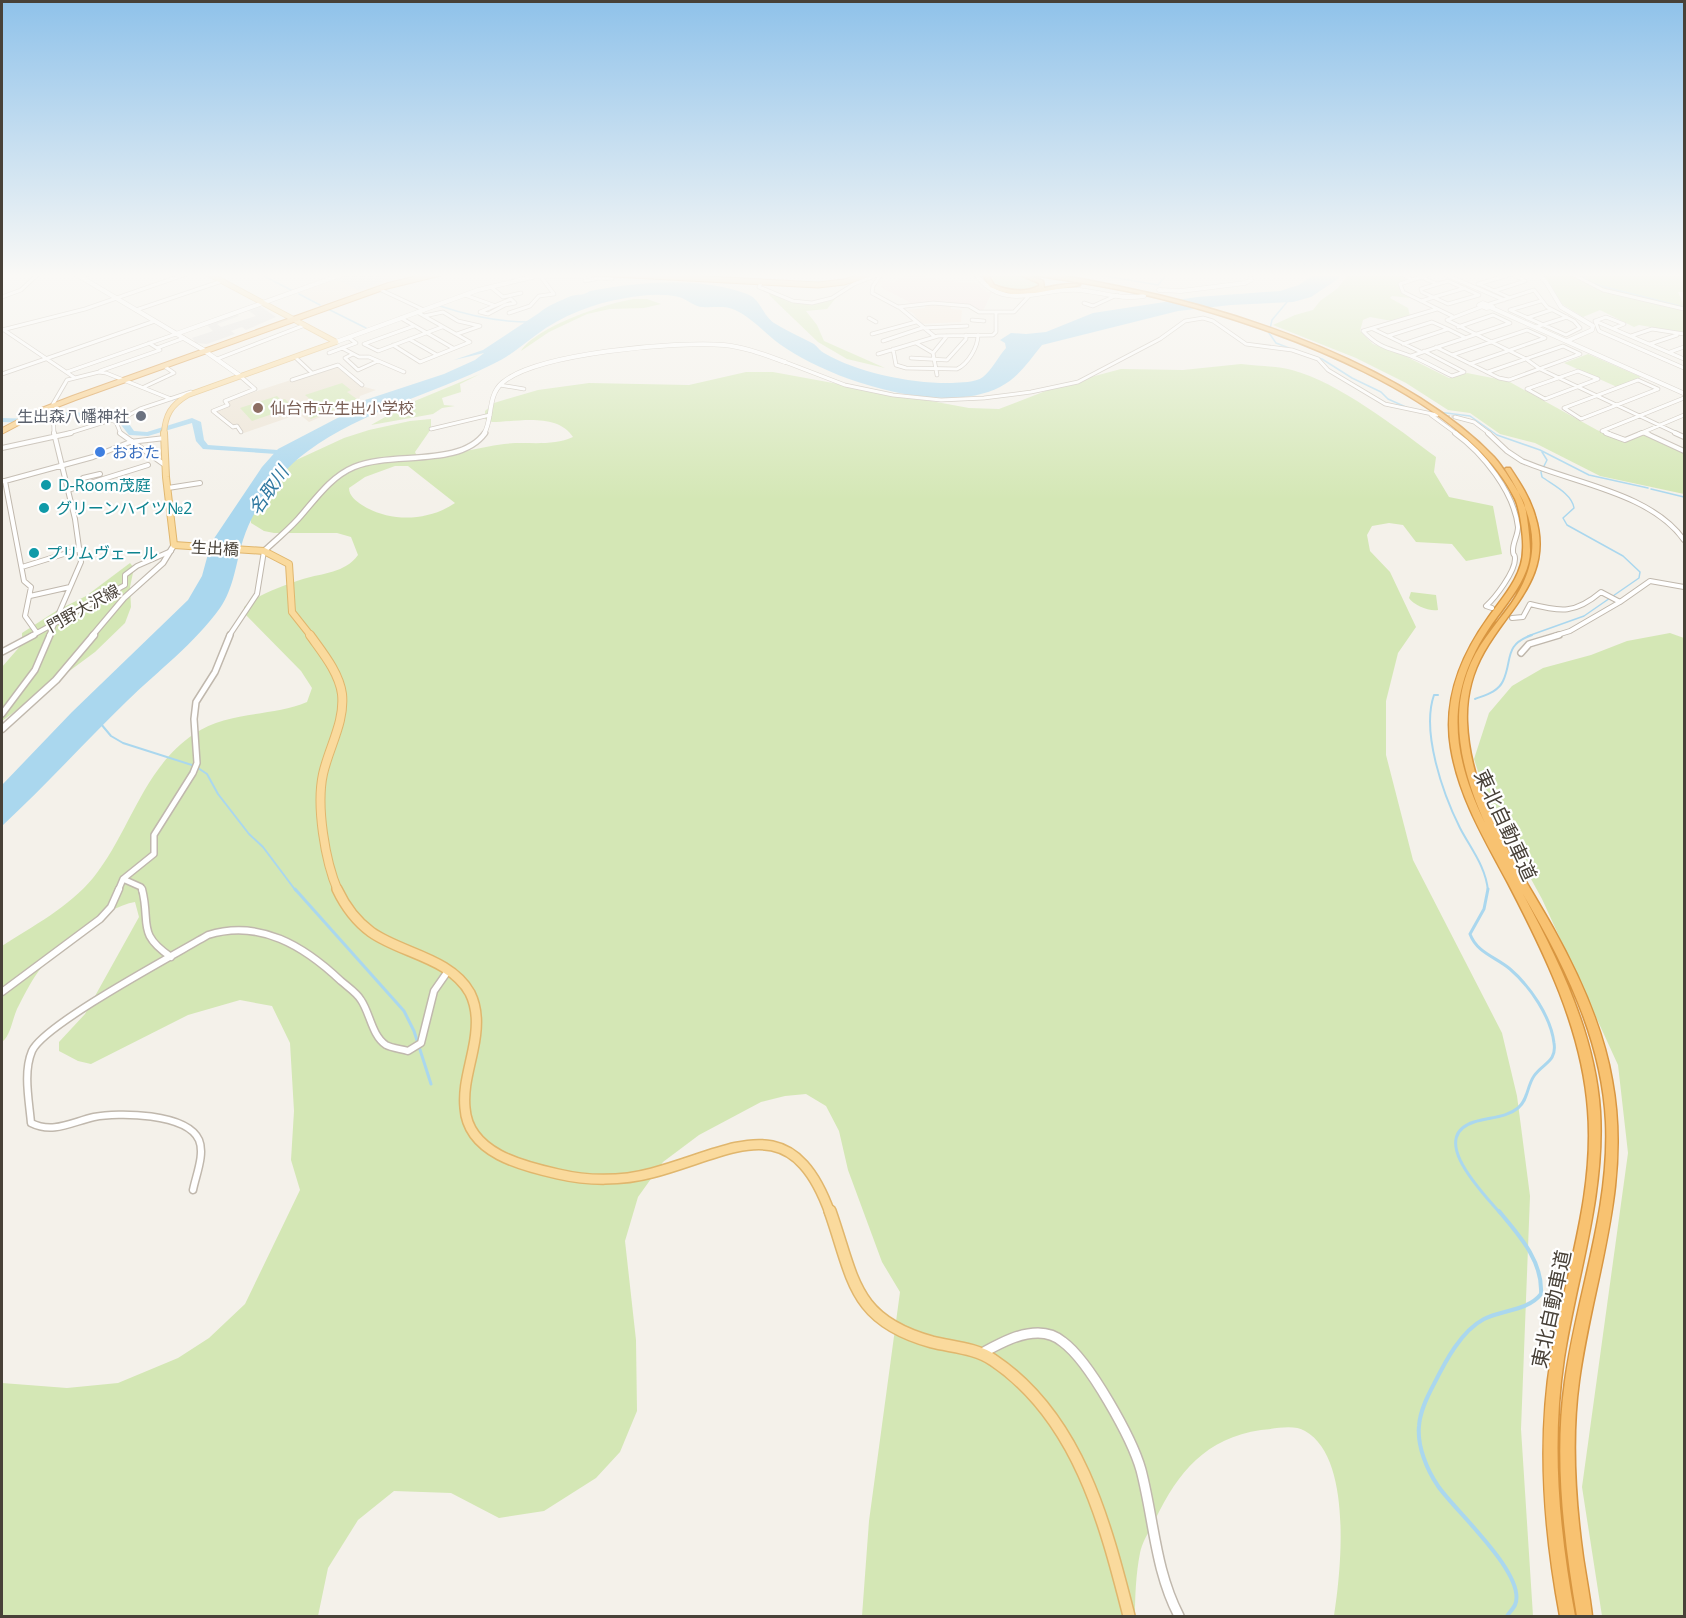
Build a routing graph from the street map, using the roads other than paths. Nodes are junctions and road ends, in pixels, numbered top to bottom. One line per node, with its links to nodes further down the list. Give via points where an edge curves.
1 (157, 348): 63 (street)
2 (30, 349): 49 (street)
3 (76, 349): 49 (street)
4 (133, 349): 62 (street)
5 (208, 349): 36 (highway)
6 (246, 349): 50 (street)
7 (318, 349): 47 (main road)
8 (340, 349): 38 (street)
9 (343, 349): 42 (street)
10 (399, 349): 44 (street, via 420,362)
11 (426, 349): 44 (street)
12 (452, 349): 44 (street)
13 (641, 349): 75 (street, via 557,360)
14 (742, 349): 55 (street)
15 (893, 349): 43 (street); 59 (street, via 896,365)
16 (925, 349): 41 (street)
17 (937, 349): 41 (street)
18 (957, 349): 51 (street, via 947,360)
19 (975, 349): 59 (street, via 962,368)
20 (1142, 349): 55 (street, via 1078,382 1031,392 941,400 839,384)
21 (1277, 349): 85 (street, via 1318,359 1328,370 1385,404)
22 (1316, 349): 85 (highway, 東北自動車道)
23 (1385, 349): 46 (street)
24 (1414, 349): 39 (street)
25 (1432, 349): 39 (street)
26 (1439, 349): 45 (street)
27 (1471, 349): 45 (street)
28 (1506, 349): 37 (street)
29 (1513, 349): 37 (street)
30 (1556, 349): 52 (street)
31 (1568, 349): 61 (street, via 1580,354)
32 (1582, 349): 80 (street)
33 (1640, 349): 57 (street)
34 (1661, 349): 40 (street)
35 (1680, 349): 40 (street)
36 (204, 350): 50 (street); 58 (highway); 72 (highway)
37 (1509, 350): 52 (street); 56 (street)
38 (329, 352)
39 (1422, 352): 46 (street); 46 (street, via 1464,372 1452,376)
40 (1670, 352): 54 (street)
41 (933, 353): 51 (street)
42 (353, 354): 53 (street); 53 (street, via 345,358 358,370)
43 (878, 354)
44 (437, 355)
45 (1452, 355): 56 (street)
46 (1411, 356)
47 (294, 357): 67 (street); 68 (main road)
48 (911, 358): 51 (street)
49 (46, 359): 62 (street); 66 (street)
50 (218, 359): 68 (street)
51 (933, 359): 59 (street)
52 (1526, 359): 61 (street); 65 (street)
53 (378, 361): 64 (street)
54 (1684, 361): 57 (street)
55 (785, 362)
56 (1470, 364): 65 (street)
57 (1678, 365): 60 (street)
58 (164, 366): 72 (highway); 76 (street, via 174,373)
59 (937, 368): 69 (street)
60 (1684, 368)
61 (1540, 369): 65 (street, via 1509,380); 71 (street)
62 (67, 372): 70 (street)
63 (99, 372): 70 (street); 72 (street)
64 (404, 372)
65 (1488, 372)
66 (2, 374)
67 (312, 374): 73 (street); 74 (street, via 338,365)
68 (239, 375): 79 (main road); 93 (street, via 255,389 225,401 228,405 213,411)
69 (937, 375)
70 (75, 378): 84 (street, via 67,380)
71 (1559, 378): 77 (street); 77 (street, via 1578,371 1598,379); 77 (street, via 1527,389 1545,399)
72 (122, 379): 76 (street); 84 (highway)
73 (292, 380)
74 (362, 385)
75 (500, 385): 78 (street); 86 (street, via 495,390)
76 (144, 387): 82 (street)
77 (1578, 387): 81 (street)
78 (524, 389)
79 (196, 391): 82 (street); 96 (main road, via 167,414)
80 (1684, 395): 88 (street)
81 (1597, 396): 83 (street); 83 (street, via 1564,408 1581,419); 83 (street, via 1638,380 1659,389)
82 (171, 399): 89 (street)
83 (1617, 405): 88 (street)
84 (53, 406): 92 (highway); 97 (street)
85 (1441, 414): 104 (street, via 1470,419 1513,456); 120 (street, via 1494,469 1515,514 1515,559 1496,598 1486,606); 139 (highway, 東北自動車道, via 1496,464 1514,489 1525,520 1528,548 1520,576 1474,644 1460,673 1453,705 1453,737 1458,765 1475,811 1557,970 1582,1042 1594,1109 1590,1204 1562,1330 1552,1409 1552,1509); 140 (highway, 東北自動車道, via 1479,438 1508,469 1524,494 1535,524 1531,575 1472,669 1463,732 1485,812 1553,938 1590,1019 1610,1109 1611,1192 1577,1352 1570,1410 1572,1516)
86 (490, 415): 91 (street); 114 (street, via 486,435 459,450 425,459 372,461 334,477 296,522)
87 (1684, 415): 90 (street)
88 (1639, 416): 90 (street); 94 (street, via 1602,431 1625,440)
89 (117, 421): 97 (street); 98 (street, via 121,435)
90 (1660, 425): 94 (street); 95 (street)
91 (431, 429)
92 (2, 430)
93 (241, 432)
94 (1644, 432): 100 (street)
95 (1684, 436)
96 (165, 437): 98 (street); 102 (main road)
97 (54, 438): 99 (street); 103 (street)
98 (134, 441): 102 (street); 103 (street)
99 (2, 448)
100 (1684, 451)
101 (148, 465): 108 (street)
102 (165, 465): 109 (main road)
103 (61, 466): 106 (street); 110 (street)
104 (1548, 471): 111 (street, via 1655,511 1676,527)
105 (100, 474): 108 (street, via 83,478)
106 (3, 481): 115 (street, 門野大沢線)
107 (200, 483): 109 (street)
108 (84, 486): 110 (street)
109 (168, 488): 112 (main road)
110 (68, 490): 113 (street)
111 (1684, 540)
112 (175, 547): 114 (main road, 生出橋); 122 (street, 門野大沢線, via 124,575 124,585); 127 (street, via 124,598 57,680)
113 (80, 549): 115 (street); 116 (street, via 81,562)
114 (264, 551): 128 (street, via 257,594 239,617 215,672 196,702); 131 (main road, via 289,564 292,612 340,684 340,716 321,791 334,879 345,907 373,933)
115 (22, 567): 118 (street, 門野大沢線, via 24,581 31,587)
116 (70, 587): 118 (street); 122 (street)
117 (1684, 587): 119 (street, via 1650,581)
118 (30, 596): 123 (street, 門野大沢線, via 25,616)
119 (1618, 601): 121 (street, via 1601,592 1576,611 1530,604 1523,617); 125 (street, via 1570,631 1529,644)
120 (1492, 608)
121 (1512, 618)
122 (53, 625): 123 (street, 門野大沢線); 126 (street, via 34,670)
123 (37, 633): 124 (street)
124 (2, 652)
125 (1521, 653)
126 (2, 714)
127 (2, 729)
128 (196, 766): 129 (street, via 154,835 154,854)
129 (123, 879): 130 (street, via 141,887 146,935); 132 (street, via 111,907 100,919)
130 (171, 957): 134 (street, via 208,935 228,929 272,934 328,968 361,999 386,1045 408,1051); 135 (street, via 72,1016 40,1040 27,1067 28,1114 38,1128 62,1127 101,1116 182,1123 193,1129 201,1150)
131 (448, 971): 133 (street, via 434,991); 136 (main road, via 462,981 474,1001 477,1020 464,1089 465,1113 472,1133 492,1152 551,1174 604,1181 665,1170 732,1146 770,1145 780,1149 805,1164 817,1178 830,1208 850,1279 870,1310 904,1333)
132 (2, 992)
133 (421, 1043): 134 (street)
134 (415, 1048)
135 (193, 1190)
136 (982, 1353): 137 (main road, via 1048,1409 1074,1452); 138 (street, via 1027,1333 1045,1332 1078,1354 1134,1449 1160,1567)
137 (1128, 1617)
138 (1179, 1617)
139 (1567, 1617)
140 (1585, 1617)

